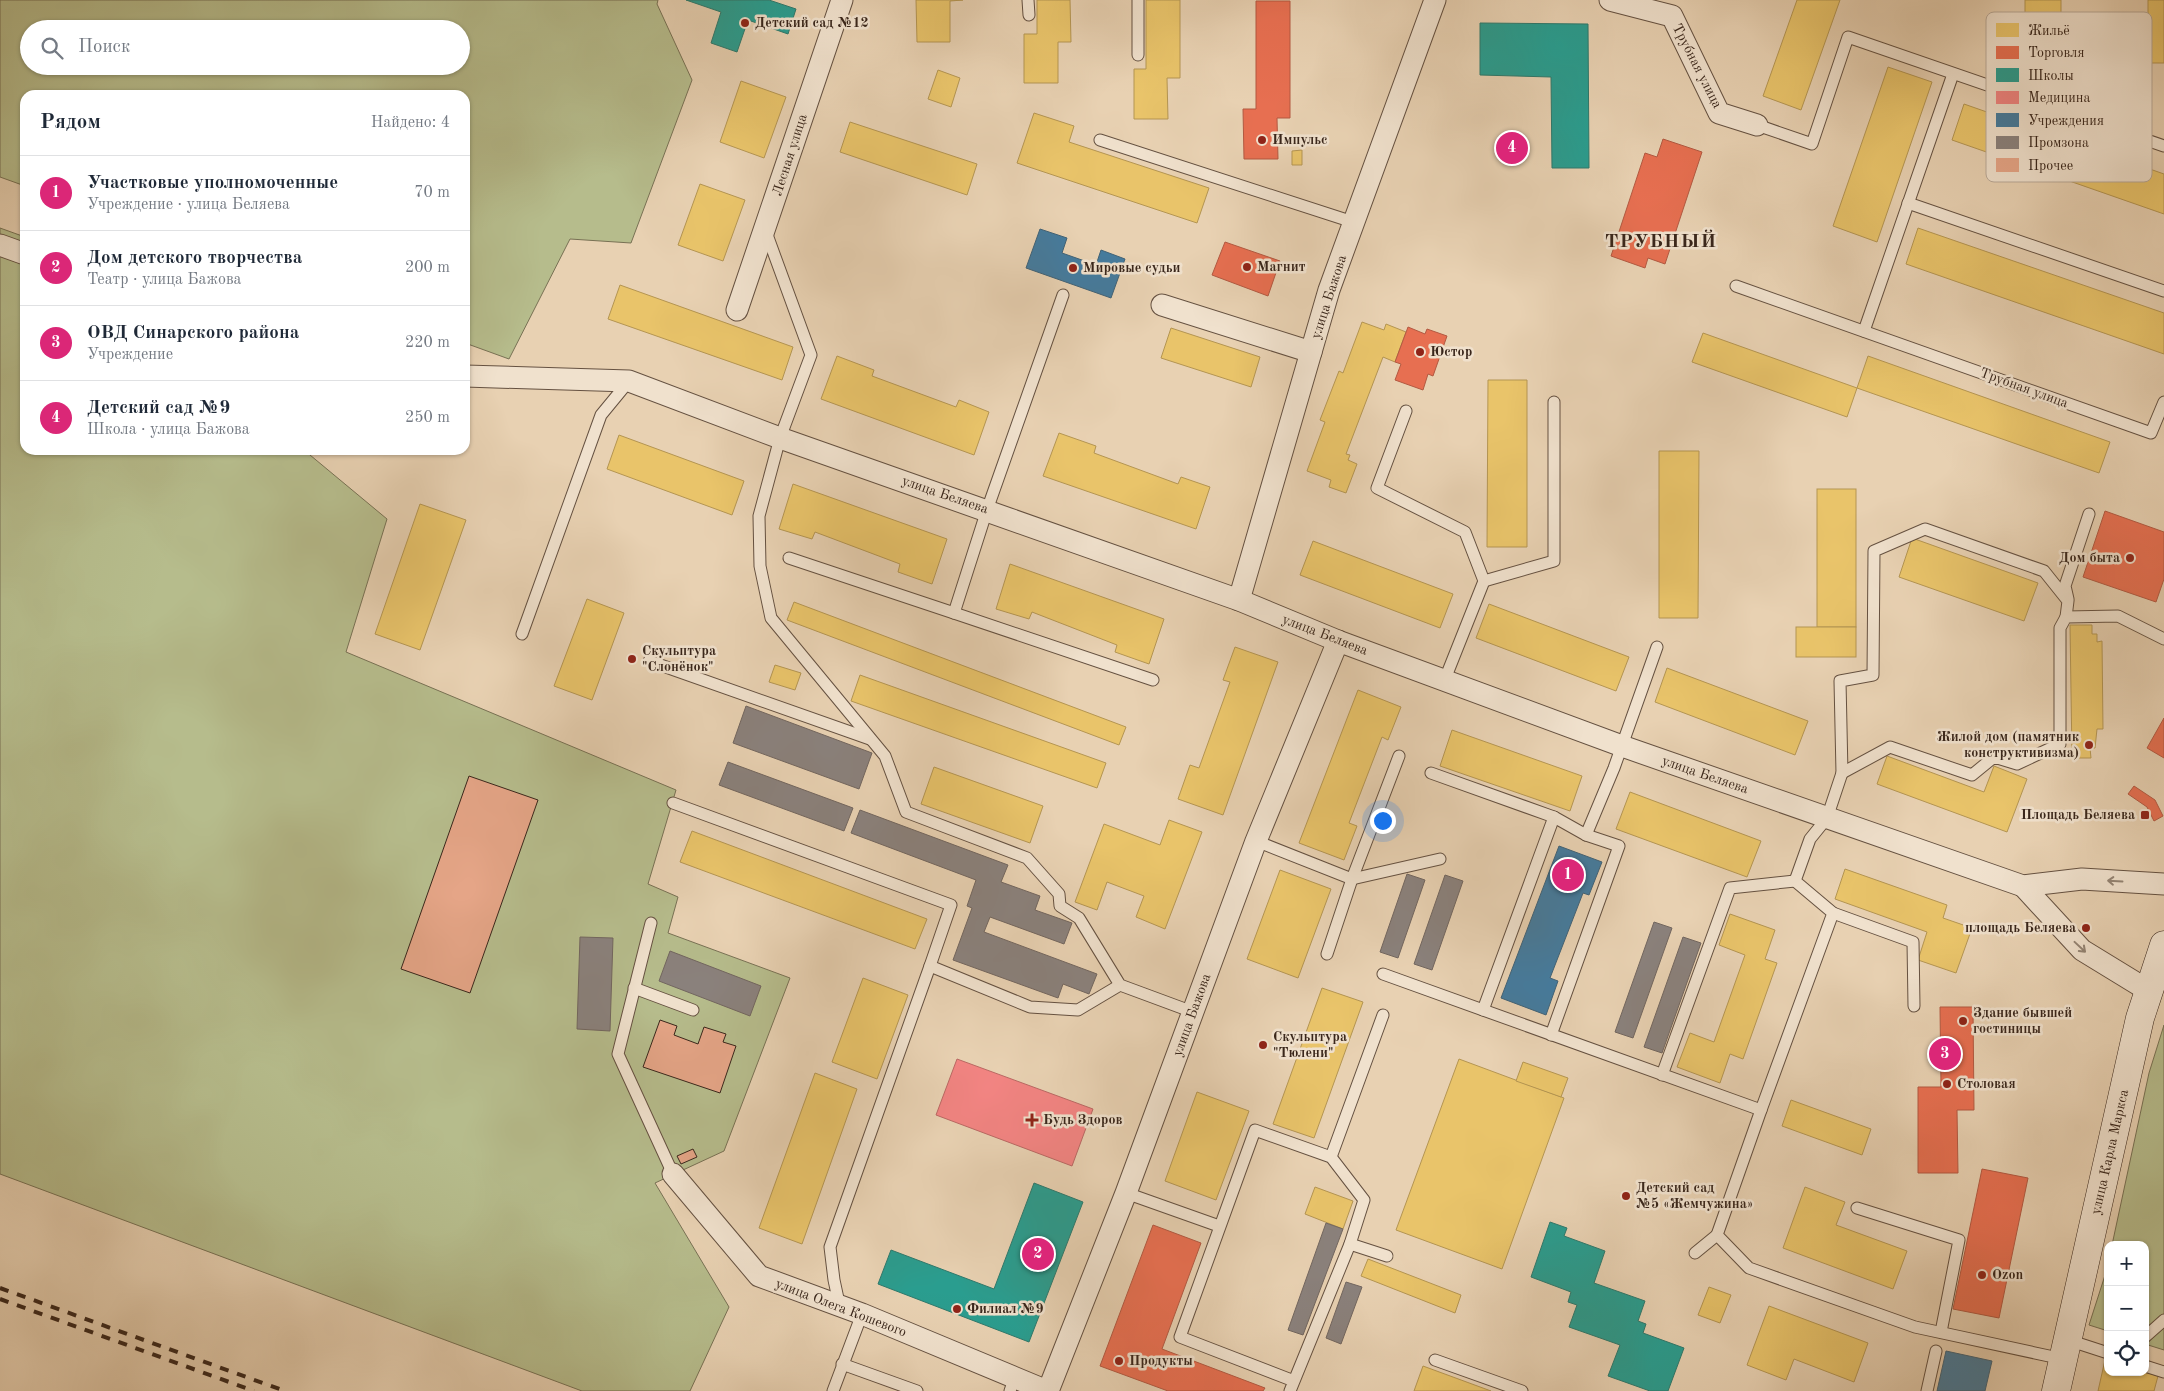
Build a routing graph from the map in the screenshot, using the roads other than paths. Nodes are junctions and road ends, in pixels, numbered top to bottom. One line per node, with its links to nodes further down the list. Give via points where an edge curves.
1 (842, 0): 16 (street, Лесная улица)
2 (1028, 0): 6 (lane)
3 (1138, 0): 7 (lane)
4 (1435, 0): 15 (street, улица Бажова)
5 (1610, 0): 10 (street, Трубная улица, via 1672,16 1719,113)
6 (1028, 15)
7 (1138, 55)
8 (1953, 74): 9 (lane); 10 (lane, via 1848,38 1812,144); 14 (lane)
9 (1986, 85)
10 (1757, 126)
11 (1100, 140): 15 (lane)
12 (2152, 142): 13 (lane)
13 (2164, 146)
14 (1908, 203): 20 (lane); 24 (lane)
15 (1353, 222): 25 (street, улица Бажова)
16 (765, 230): 23 (street, Лесная улица); 31 (lane, via 811,355)
17 (0, 245): 18 (street)
18 (20, 252)
19 (1736, 286): 24 (lane, Трубная улица)
20 (2164, 291)
21 (1063, 295): 32 (lane)
22 (1162, 305): 25 (street)
23 (737, 310)
24 (1864, 331): 29 (lane, Трубная улица, via 2151,433)
25 (1311, 352): 36 (street, улица Бажова)
26 (470, 376): 27 (street, улица Беляева)
27 (629, 381): 31 (street, улица Беляева); 40 (lane, via 602,415)
28 (1554, 402): 35 (lane, via 1554,561)
29 (2164, 402)
30 (1406, 412): 35 (lane, via 1377,488 1465,532)
31 (780, 438): 32 (street, улица Беляева); 47 (lane, via 759,516 760,566 771,618)
32 (987, 510): 36 (street, улица Беляева); 38 (lane)
33 (2089, 514): 37 (lane, via 2065,586)
34 (789, 558): 38 (lane)
35 (1484, 581): 45 (lane)
36 (1239, 600): 42 (street, улица Беляева)
37 (2068, 600): 39 (lane); 51 (lane, via 2044,571 1925,529 1874,551 1873,675 1840,681)
38 (954, 613): 46 (lane)
39 (2066, 617): 41 (lane, via 2118,616); 51 (lane, via 2060,628 2060,744 2017,764 1994,757 1972,775 1890,747)
40 (522, 634)
41 (2164, 639)
42 (1338, 641): 45 (street, улица Беляева); 56 (street, улица Бажова)
43 (1657, 647): 48 (lane)
44 (649, 661): 47 (lane)
45 (1445, 679): 48 (street, улица Беляева)
46 (1153, 680)
47 (872, 740): 68 (lane, via 885,756 906,812 1027,858 1059,894 1060,906 1079,918)
48 (1622, 746): 54 (street, улица Беляева); 55 (lane)
49 (1399, 756): 58 (lane)
50 (1432, 773): 53 (lane)
51 (1842, 773): 54 (lane)
52 (673, 803): 66 (lane, via 951,905)
53 (1554, 817): 55 (lane); 73 (lane)
54 (1827, 818): 59 (lane, via 1810,840); 61 (street, улица Беляева)
55 (1586, 835): 76 (lane, via 1619,846)
56 (1256, 841): 58 (lane); 74 (street, улица Бажова)
57 (1440, 859): 58 (lane)
58 (1352, 879): 65 (lane)
59 (1795, 881): 62 (lane); 77 (lane, via 1730,888)
60 (2164, 884): 61 (street, улица Беляева, one-way to 61, via 2082,880)
61 (2023, 886): 70 (street, улица Беляева, one-way to 70, via 2082,950)
62 (1834, 913): 71 (lane, via 1913,942); 78 (lane)
63 (651, 923): 69 (lane)
64 (2164, 945): 70 (street, улица Карла Маркса)
65 (1327, 954)
66 (930, 966): 68 (lane, via 1030,1007 1078,1010); 88 (lane, via 830,1247)
67 (1383, 974): 73 (lane)
68 (1120, 985): 74 (lane)
69 (634, 988): 72 (lane); 80 (lane, via 618,1054)
70 (2149, 991): 93 (street, улица Карла Маркса, via 2140,1018)
71 (1914, 1006)
72 (693, 1010)
73 (1483, 1010): 76 (lane)
74 (1193, 1012): 81 (street, улица Бажова)
75 (1383, 1015): 79 (lane)
76 (1551, 1035): 77 (lane)
77 (1662, 1075): 78 (lane)
78 (1761, 1110): 84 (lane)
79 (1331, 1157): 83 (lane, via 1255,1130); 85 (lane, via 1364,1200)
80 (673, 1174): 88 (street, улица Олега Кошевого, via 759,1276)
81 (1126, 1193): 83 (lane); 104 (street, улица Бажова)
82 (1857, 1208): 91 (lane, via 1959,1240)
83 (1219, 1226): 101 (lane, via 1180,1338)
84 (1717, 1235): 86 (lane); 91 (lane, via 1748,1268 1914,1327)
85 (1350, 1244): 87 (lane); 101 (lane)
86 (1694, 1252)
87 (1387, 1256)
88 (840, 1308): 89 (street, улица Олега Кошевого)
89 (862, 1314): 97 (lane); 100 (street, улица Олега Кошевого)
90 (2164, 1320): 92 (lane)
91 (1941, 1332): 93 (lane)
92 (2149, 1333)
93 (2065, 1350): 95 (lane); 107 (street, улица Карла Маркса)
94 (1936, 1351): 106 (lane)
95 (2104, 1353)
96 (1435, 1360): 105 (lane)
97 (842, 1364): 102 (lane); 103 (lane)
98 (2149, 1367): 99 (lane)
99 (2164, 1372)
100 (1012, 1385): 104 (street, улица Олега Кошевого)
101 (1292, 1388)
102 (833, 1391)
103 (917, 1391)
104 (1047, 1391)
105 (1522, 1391)
106 (1927, 1391)
107 (2056, 1391)

